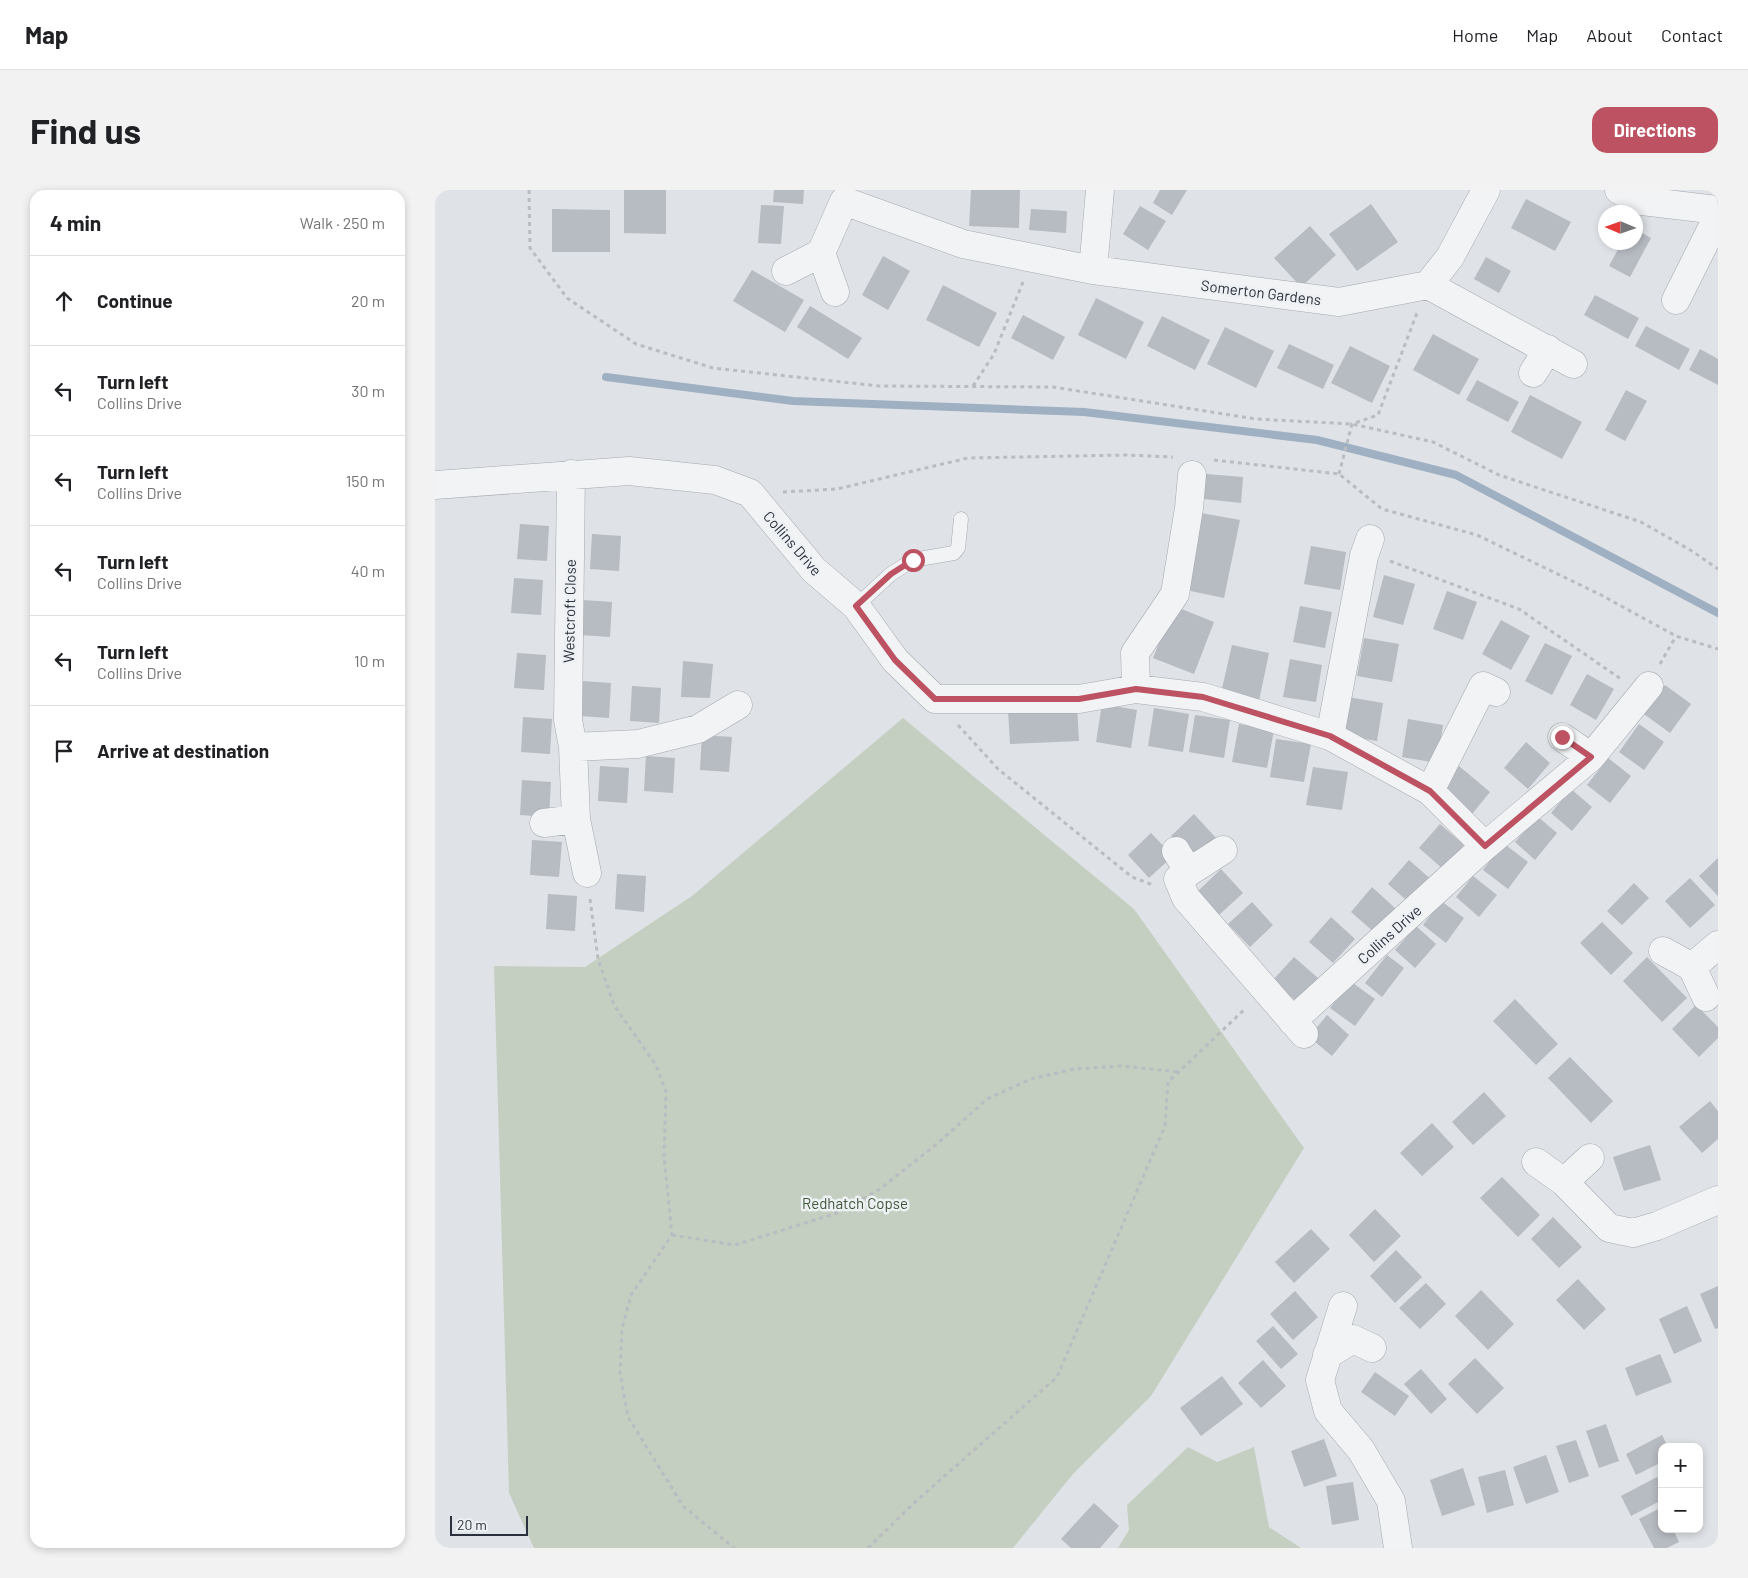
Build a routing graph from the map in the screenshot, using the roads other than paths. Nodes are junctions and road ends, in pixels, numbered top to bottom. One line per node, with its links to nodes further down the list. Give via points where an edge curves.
1 (1100, 190): 8 (street)
2 (1486, 190): 10 (street, via 1450,257)
3 (1619, 190): 5 (street, via 1642,201)
4 (845, 196): 7 (street, Somerton Gardens); 8 (street, Somerton Gardens, via 963,244)
5 (1718, 210)
6 (1718, 216): 12 (street)
7 (821, 253): 9 (street); 11 (street)
8 (1093, 270): 10 (street, Somerton Gardens, via 1339,302)
9 (786, 271)
10 (1428, 285): 13 (street)
11 (835, 292)
12 (1676, 300)
13 (1548, 349): 14 (street); 15 (street)
14 (1573, 364)
15 (1533, 373)
16 (1191, 463): 22 (street, via 1189,508 1175,594 1135,653)
17 (571, 474): 18 (street); 21 (street, Collins Drive, via 629,471 705,479 750,493 814,570); 28 (street, Westcroft Close, via 568,720)
18 (435, 485)
19 (961, 519): 21 (lane, via 958,548 953,553 913,560 891,574)
20 (1373, 551): 26 (street)
21 (856, 606): 22 (street, Collins Drive, via 895,660 935,699 1079,699)
22 (1136, 689): 26 (street, via 1203,697)
23 (1645, 690): 29 (street, Collins Drive)
24 (1496, 692): 30 (street, via 1483,686)
25 (738, 705): 28 (street, via 698,729 638,744)
26 (1330, 736): 30 (street)
27 (1562, 737): 29 (street)
28 (573, 747): 31 (street, Westcroft Close)
29 (1591, 757): 33 (street, Collins Drive)
30 (1430, 791): 33 (street)
31 (576, 819): 32 (street); 35 (street, Westcroft Close)
32 (544, 823)
33 (1485, 846): 34 (street, Collins Drive, via 1298,1028 1184,874)
34 (1223, 850)
35 (587, 873)
36 (1718, 945): 38 (street)
37 (1663, 951): 38 (street)
38 (1692, 967): 39 (street)
39 (1706, 997)
40 (1590, 1158): 42 (street)
41 (1536, 1162): 42 (street)
42 (1564, 1182): 43 (street, via 1609,1228 1633,1233)
43 (1718, 1200)
44 (1343, 1306): 46 (street)
45 (1372, 1348): 46 (street, via 1353,1338)
46 (1327, 1355): 47 (street, via 1321,1380 1328,1411 1361,1450 1391,1501)
47 (1398, 1548)

